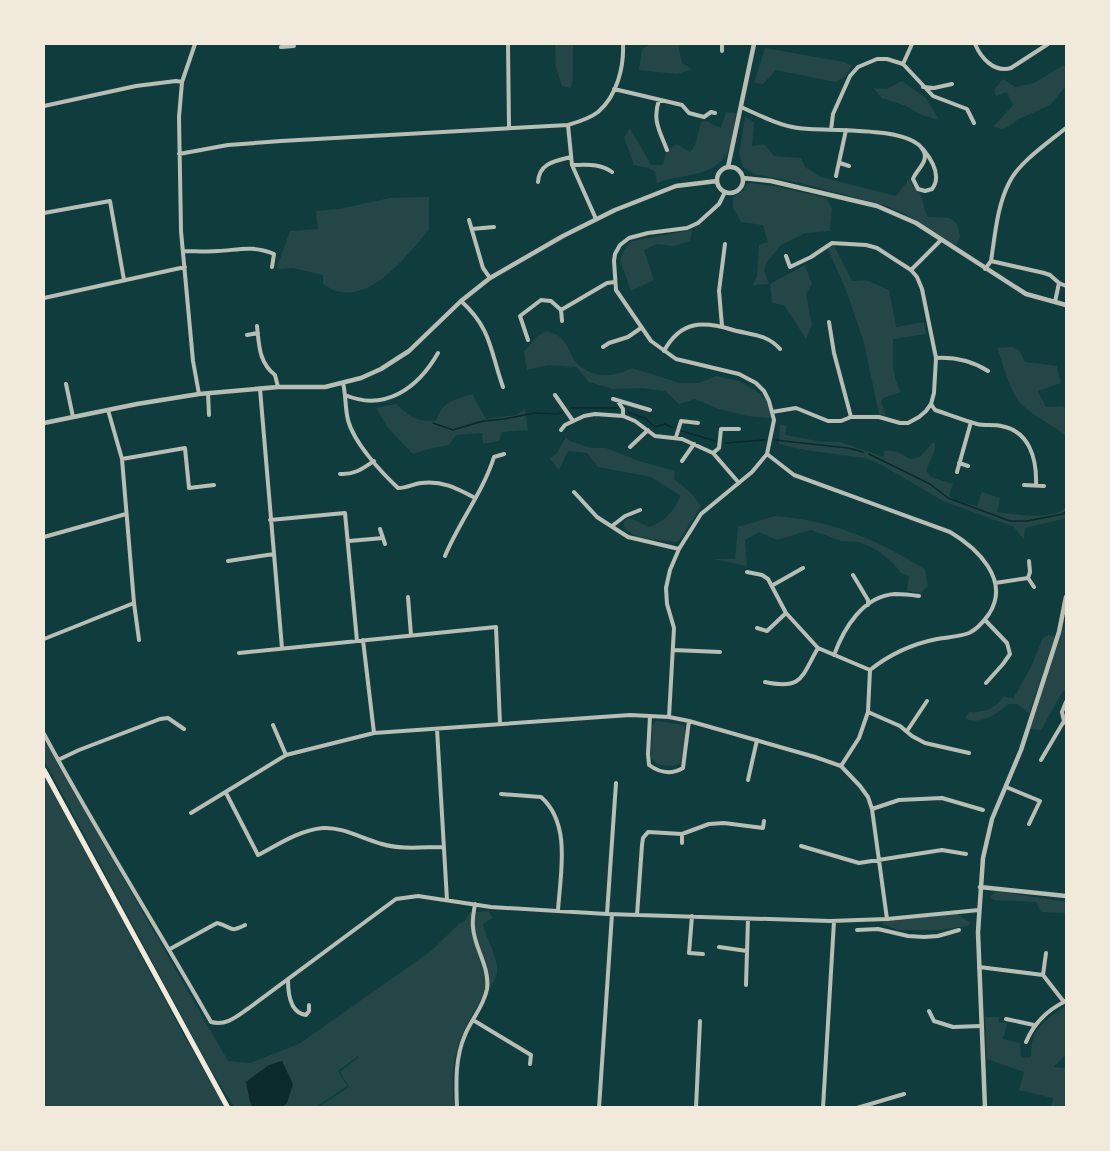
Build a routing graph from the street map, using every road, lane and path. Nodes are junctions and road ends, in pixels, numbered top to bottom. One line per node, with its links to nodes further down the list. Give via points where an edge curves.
1 (195, 44): 14 (street)
2 (508, 44): 24 (street)
3 (623, 44): 17 (street, via 621,72)
4 (722, 44): 12 (street)
5 (754, 44): 20 (street)
6 (912, 44): 13 (street)
7 (975, 44): 8 (street, via 987,62 999,69 1011,68)
8 (1048, 44)
9 (287, 45): 10 (street); 11 (street)
10 (294, 46)
11 (281, 47)
12 (722, 51)
13 (903, 64): 16 (street); 26 (street, via 877,59 855,70 833,114)
14 (182, 82): 19 (street, via 136,86); 30 (street)
15 (952, 84): 16 (street)
16 (923, 87): 22 (street, via 936,98 967,109)
17 (614, 89): 18 (street); 23 (street, via 598,112)
18 (659, 100): 21 (street, via 682,105 689,113 704,117); 29 (street, via 656,122)
19 (44, 106)
20 (741, 107): 26 (street, via 784,125); 35 (street)
21 (715, 113)
22 (974, 123)
23 (568, 125): 24 (street); 31 (street)
24 (509, 127): 30 (street, via 228,145)
25 (1066, 128): 51 (street, via 1010,181)
26 (831, 130): 27 (street)
27 (846, 130): 28 (street, via 902,137); 32 (street)
28 (923, 149): 28 (street, via 925,160 913,179 918,189 925,191 932,189 937,180)
29 (667, 150)
30 (179, 154): 49 (street)
31 (571, 157): 33 (street); 40 (street, via 550,162)
32 (840, 163): 34 (street); 37 (street)
33 (572, 165): 36 (street, via 595,165); 43 (street)
34 (849, 166)
35 (728, 167): 38 (street, via 739,171); 39 (street, via 721,170)
36 (612, 172)
37 (836, 176)
38 (743, 178): 41 (street, via 736,191); 47 (street, via 877,206 916,222)
39 (717, 181): 41 (street); 43 (street, via 676,186)
40 (538, 182)
41 (725, 192): 58 (street, via 719,204 698,223 629,238 620,245 614,261)
42 (44, 213): 57 (street, via 110,201)
43 (596, 219): 56 (street)
44 (469, 220): 46 (street)
45 (494, 227): 46 (street)
46 (472, 229): 56 (street, via 483,268)
47 (941, 240): 54 (street); 55 (street)
48 (724, 244): 69 (street, via 719,291)
49 (184, 251): 52 (street); 53 (street, via 260,249 274,254)
50 (786, 256): 55 (street, via 790,267 832,243 866,245)
51 (991, 261): 54 (street); 59 (street, via 1044,273)
52 (185, 267): 57 (street); 88 (street)
53 (272, 267)
54 (985, 269): 63 (street, via 1026,294)
55 (911, 270): 78 (street, via 922,289)
56 (490, 278): 62 (street)
57 (124, 280): 61 (street)
58 (615, 282): 65 (street); 70 (street, via 616,291)
59 (1059, 283): 60 (street); 63 (street)
60 (1066, 286)
61 (44, 298)
62 (461, 301): 82 (street, via 409,351 381,369); 85 (street, via 480,320 488,336)
63 (1054, 303): 64 (street)
64 (1066, 304)
65 (561, 310): 66 (street); 73 (street, via 551,301 543,300 522,314)
66 (562, 321)
67 (829, 322): 98 (street)
68 (257, 326): 71 (street)
69 (722, 326): 75 (street, via 765,336); 76 (street, via 702,324 684,329)
70 (641, 327): 74 (street); 76 (street)
71 (258, 333): 72 (street); 84 (street, via 262,359 275,375)
72 (247, 335)
73 (528, 340)
74 (603, 347)
75 (780, 349)
76 (664, 351): 94 (street, via 676,359 739,374 756,383 764,391)
77 (438, 353): 89 (street, via 417,383 392,397 367,402)
78 (936, 358): 80 (street, via 954,358); 91 (street)
79 (986, 360): 80 (street)
80 (982, 368): 81 (street)
81 (988, 371)
82 (343, 383): 84 (street); 89 (street)
83 (66, 384): 97 (street)
84 (278, 387): 86 (street)
85 (503, 387)
86 (260, 389): 87 (street); 128 (street)
87 (208, 393): 88 (street); 95 (street)
88 (199, 394): 92 (street)
89 (345, 395): 113 (street, via 348,420)
90 (555, 395): 99 (street)
91 (931, 404): 98 (street, via 908,423 881,417); 100 (street, via 938,411)
92 (108, 410): 97 (street); 112 (street)
93 (650, 410): 96 (street, via 615,399)
94 (772, 412): 98 (street, via 796,408 831,421); 111 (street)
95 (209, 415)
96 (623, 416): 99 (street, via 596,414); 105 (street)
97 (74, 417): 101 (street)
98 (851, 417)
99 (573, 421): 104 (street)
100 (971, 422): 115 (street); 122 (street, via 1004,426 1025,440 1035,459)
101 (44, 423)
102 (698, 423): 106 (street, via 681,421)
103 (739, 429): 109 (street, via 721,429 719,448)
104 (561, 430)
105 (648, 430): 106 (street, via 655,436); 108 (street)
106 (676, 437): 107 (street)
107 (694, 444): 109 (street); 114 (street)
108 (630, 447)
109 (713, 453): 119 (street)
110 (504, 454): 125 (street, via 494,457)
111 (767, 454): 119 (street); 144 (street, via 794,475 950,532 981,555)
112 (122, 459): 120 (street, via 185,448 189,488); 127 (street)
113 (374, 461): 118 (street, via 359,471); 125 (street, via 398,488 441,483)
114 (682, 461)
115 (959, 463): 116 (street); 117 (street)
116 (968, 466)
117 (957, 472)
118 (340, 474)
119 (739, 483): 135 (street, via 701,514)
120 (214, 485)
121 (1024, 485): 122 (street)
122 (1036, 485): 123 (street)
123 (1044, 486)
124 (574, 492): 129 (street, via 597,517)
125 (475, 498): 137 (street)
126 (640, 510): 129 (street)
127 (126, 514): 131 (street); 150 (street)
128 (270, 520): 133 (street, via 345,513); 136 (street)
129 (612, 526): 135 (street, via 628,537)
130 (380, 530): 132 (street)
131 (44, 537)
132 (382, 538): 133 (street); 134 (street)
133 (349, 541): 158 (street)
134 (385, 544)
135 (680, 549): 162 (street, via 666,588 674,628)
136 (274, 554): 138 (street); 160 (street)
137 (445, 556)
138 (228, 561)
139 (1029, 561): 143 (street)
140 (803, 568): 145 (street)
141 (747, 572): 145 (street, via 762,575)
142 (853, 575): 151 (street)
143 (1028, 578): 144 (street); 146 (street)
144 (995, 583): 153 (street, via 993,607)
145 (773, 585): 152 (street)
146 (1034, 586)
147 (919, 596): 151 (street, via 895,594)
148 (408, 597): 155 (street)
149 (1066, 597): 192 (street, via 1059,632)
150 (134, 603): 156 (street); 157 (street)
151 (868, 605): 165 (street, via 849,625)
152 (786, 613): 154 (street, via 767,631); 161 (street)
153 (985, 620): 166 (street, via 970,633 928,641 896,653); 168 (street, via 1007,643 1010,654)
154 (757, 628)
155 (411, 636): 159 (street); 176 (street, via 496,627)
156 (44, 639)
157 (139, 640)
158 (357, 640): 159 (street); 160 (street)
159 (363, 640): 181 (street)
160 (282, 648): 164 (street)
161 (818, 648): 165 (street); 167 (street, via 797,681 788,686)
162 (673, 650): 163 (street); 173 (street)
163 (720, 652)
164 (239, 653)
165 (834, 655): 166 (street)
166 (870, 670): 171 (street)
167 (765, 682)
168 (986, 683)
169 (927, 701): 180 (street)
170 (1066, 702): 175 (street, via 1062,712)
171 (868, 712): 180 (street); 188 (street, via 859,738)
172 (650, 716): 173 (street); 174 (street, via 649,765 674,773 683,768); 176 (street)
173 (669, 717): 174 (street)
174 (689, 721): 183 (street)
175 (1065, 722): 187 (street)
176 (500, 723): 179 (street)
177 (273, 725): 185 (street)
178 (184, 729): 186 (street, via 168,718 160,718)
179 (437, 729): 181 (street); 203 (street)
180 (907, 731): 184 (street, via 925,743)
181 (374, 733): 185 (street)
182 (44, 734): 186 (street)
183 (756, 740): 188 (street); 190 (street)
184 (969, 753)
185 (286, 755): 193 (street)
186 (58, 760): 224 (street)
187 (1041, 760)
188 (842, 766): 195 (street, via 868,797)
189 (44, 770): 243 (main road)
190 (748, 780)
191 (616, 783): 212 (street)
192 (1006, 787): 199 (street, via 1040,801); 206 (street, via 992,819)
193 (226, 793): 197 (street); 203 (street, via 258,855 300,833 322,828 339,829 403,848)
194 (501, 794): 211 (street, via 535,795 546,800 554,816 562,839)
195 (872, 809): 196 (street, via 898,800 942,798); 205 (street)
196 (983, 810)
197 (191, 813)
198 (764, 821): 200 (street, via 764,828 709,824)
199 (1029, 824)
200 (682, 834): 201 (street); 213 (street, via 648,832 644,838)
201 (682, 843)
202 (801, 846): 205 (street, via 859,863)
203 (443, 847): 208 (street)
204 (966, 854): 205 (street, via 942,850)
205 (879, 861): 217 (street)
206 (980, 887): 207 (street); 210 (street)
207 (1066, 896)
208 (447, 900): 209 (street); 230 (street, via 418,896 396,899)
209 (475, 904): 211 (street); 236 (street, via 473,927 487,980 485,995)
210 (979, 910): 217 (street); 228 (street)
211 (558, 911): 212 (street)
212 (610, 914): 213 (street); 245 (street)
213 (638, 915): 214 (street)
214 (692, 916): 215 (street); 227 (street, via 689,953)
215 (748, 919): 218 (street); 225 (street)
216 (878, 919): 217 (street); 218 (street); 220 (street)
217 (888, 919)
218 (834, 921): 247 (street)
219 (245, 925): 224 (street, via 230,931 222,924 211,925)
220 (878, 929): 221 (street); 222 (street, via 924,937)
221 (857, 930)
222 (959, 930)
223 (719, 947): 225 (street)
224 (170, 949): 230 (street, via 212,1022 228,1021)
225 (747, 951): 231 (street)
226 (1046, 953): 229 (street)
227 (703, 954)
228 (979, 967): 229 (street); 239 (street)
229 (1043, 975): 232 (street)
230 (288, 979): 233 (street, via 288,992 296,1010 306,1015)
231 (746, 985)
232 (1065, 1002): 238 (street)
233 (309, 1005)
234 (929, 1011): 239 (street, via 934,1021 953,1027)
235 (1006, 1019): 238 (street)
236 (473, 1020): 241 (street, via 531,1055); 244 (street, via 458,1058)
237 (700, 1021): 246 (street)
238 (1034, 1025): 240 (street)
239 (981, 1026): 249 (street)
240 (1026, 1042)
241 (530, 1064)
242 (904, 1094): 248 (street)
243 (228, 1107)
244 (457, 1107)
245 (599, 1107)
246 (696, 1107)
247 (823, 1107)
248 (857, 1107)
249 (985, 1107)

